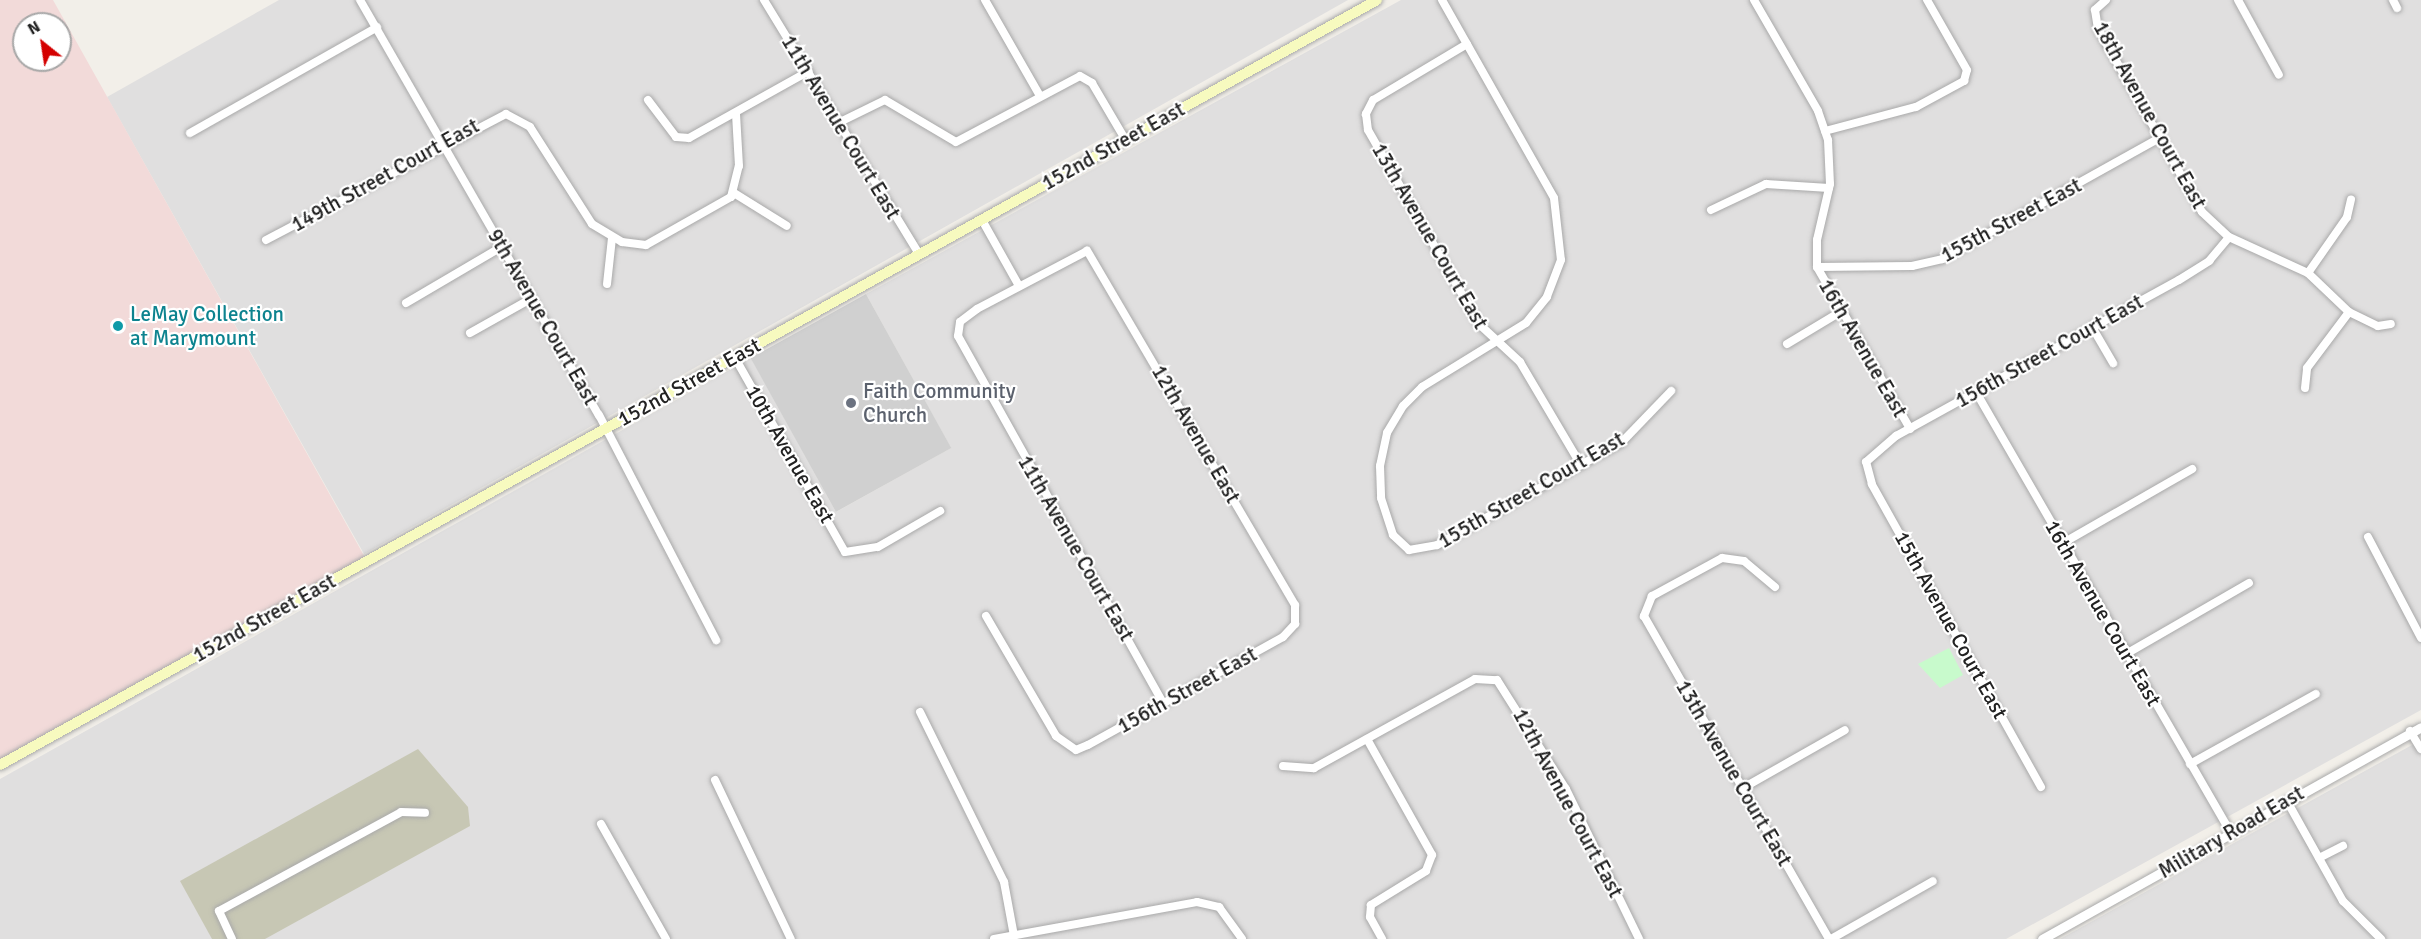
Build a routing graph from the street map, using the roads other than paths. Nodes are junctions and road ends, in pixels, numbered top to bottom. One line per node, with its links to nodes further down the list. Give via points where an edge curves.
1 (360, 0): 12 (street, 9th Avenue Court East)
2 (764, 0): 14 (street, 11th Avenue Court East)
3 (985, 0): 16 (street)
4 (1377, 0): 23 (main road, 152nd Street East)
5 (1442, 0): 13 (street)
6 (1754, 0): 20 (street, 16th Avenue East)
7 (1927, 0): 20 (street, via 1966,75 1916,107)
8 (2106, 0): 22 (street, 18th Avenue Court East, via 2095,10 2098,29)
9 (2238, 0): 15 (street)
10 (2392, 0): 11 (street)
11 (2397, 8)
12 (377, 27): 21 (street); 24 (street, 9th Avenue Court East)
13 (1467, 44): 47 (street, via 1554,198 1562,237 1558,270 1547,297 1526,323); 47 (street, 13th Avenue Court East, via 1373,99 1366,121 1479,324)
14 (808, 71): 18 (street); 19 (street, 11th Avenue Court East)
15 (2279, 75)
16 (1040, 96): 19 (street, via 956,142 885,100); 23 (street, via 1070,80 1089,79)
17 (648, 100): 18 (street, via 680,138)
18 (736, 114): 26 (street, via 740,146)
19 (840, 122): 35 (street, 11th Avenue Court East)
20 (1825, 131): 25 (street, 16th Avenue East)
21 (190, 133)
22 (2159, 138): 31 (street, 18th Avenue Court East, via 2202,212); 36 (street, 155th Street East, via 1942,258 1912,266)
23 (1125, 139): 29 (main road, 152nd Street East)
24 (444, 142): 32 (street, 149th Street Court East, via 506,114 525,121 588,219); 33 (street, 149th Street Court East); 34 (street, 9th Avenue Court East)
25 (1829, 188): 28 (street, via 1766,184); 36 (street, 16th Avenue East, via 1817,240)
26 (734, 193): 30 (street); 32 (street, via 716,208 646,245)
27 (2350, 199): 37 (street, via 2347,217)
28 (1711, 210)
29 (982, 220): 35 (main road, 152nd Street East); 39 (street)
30 (787, 226)
31 (2229, 237): 37 (street, 18th Avenue Court East); 45 (street, 156th Street Court East, via 2209,261)
32 (612, 238): 38 (street)
33 (266, 240)
34 (503, 246): 40 (street, 9th Avenue Court East); 41 (street)
35 (919, 255): 49 (main road, 152nd Street East)
36 (1817, 267): 42 (street, 16th Avenue East)
37 (2308, 273): 43 (street, 18th Avenue Court East)
38 (607, 284)
39 (1019, 286): 65 (street, 12th Avenue East, via 1089,252 1294,604); 70 (street, 11th Avenue Court East, via 969,314 958,329 960,344)
40 (532, 298): 46 (street); 55 (street, 9th Avenue Court East)
41 (406, 303)
42 (1842, 311): 48 (street); 54 (street, 16th Avenue East)
43 (2349, 312): 44 (street, 18th Avenue Court East, via 2378,326); 51 (street, via 2307,368)
44 (2391, 324)
45 (2092, 327): 50 (street); 53 (street, 156th Street Court East)
46 (470, 333)
47 (1496, 342): 57 (street, 13th Avenue Court East, via 1538,387); 57 (street, 155th Street Court East, via 1422,387 1388,433 1381,498 1393,535 1409,550 1437,545)
48 (1787, 344)
49 (734, 356): 55 (main road, 152nd Street East); 59 (street, 10th Avenue East, via 845,552 878,548)
50 (2113, 363)
51 (2305, 388)
52 (1671, 391): 57 (street, 155th Street Court East, via 1622,442)
53 (1976, 392): 54 (street, 156th Street Court East); 61 (street, 16th Avenue Court East)
54 (1910, 429): 56 (street, 156th Street Court East)
55 (605, 430): 67 (street, 9th Avenue Court East); 78 (main road, 152nd Street East)
56 (1866, 462): 81 (street, 15th Avenue Court East, via 1872,484)
57 (1581, 465)
58 (2192, 468): 61 (street)
59 (940, 511)
60 (2368, 537): 66 (street)
61 (2063, 543): 68 (street, 16th Avenue Court East)
62 (2249, 583): 68 (street)
63 (1775, 587): 82 (street, 13th Avenue Court East, via 1744,561 1722,558 1660,591 1644,605 1647,623)
64 (986, 616): 70 (street, 156th Street East, via 1056,736 1069,749 1088,745)
65 (1296, 619): 70 (street, 156th Street East, via 1282,637)
66 (2421, 638)
67 (716, 640)
68 (2126, 654): 77 (street, 16th Avenue Court East)
69 (2316, 694): 77 (street)
70 (1163, 703)
71 (920, 712): 90 (street, via 1004,882)
72 (2421, 726): 74 (street, Military Road East)
73 (1845, 730): 82 (street)
74 (2410, 731): 76 (street); 83 (street, Military Road East)
75 (1367, 739): 79 (street, via 1314,768); 96 (street, via 1429,848 1431,866 1371,905 1370,917); 97 (street, 12th Avenue Court East, via 1487,677 1503,683 1566,789)
76 (2421, 749)
77 (2190, 764): 86 (street, 16th Avenue Court East)
78 (0, 765)
79 (1284, 766)
80 (715, 780): 93 (street)
81 (2041, 787)
82 (1743, 788): 98 (street, 13th Avenue Court East)
83 (2287, 801): 86 (street, Military Road East); 88 (street)
84 (425, 813): 91 (street, via 401,812 219,911)
85 (601, 825): 92 (street)
86 (2231, 833): 99 (street, Military Road East)
87 (2343, 846): 88 (street)
88 (2319, 858): 100 (street, via 2358,921)
89 (1933, 881): 98 (street)
90 (1014, 936): 94 (street); 95 (street, via 1197,902 1219,907)
91 (232, 939)
92 (666, 939)
93 (791, 939)
94 (994, 939)
95 (1242, 939)
96 (1382, 939)
97 (1639, 939)
98 (1830, 939)
99 (2042, 939)
100 (2381, 939)

